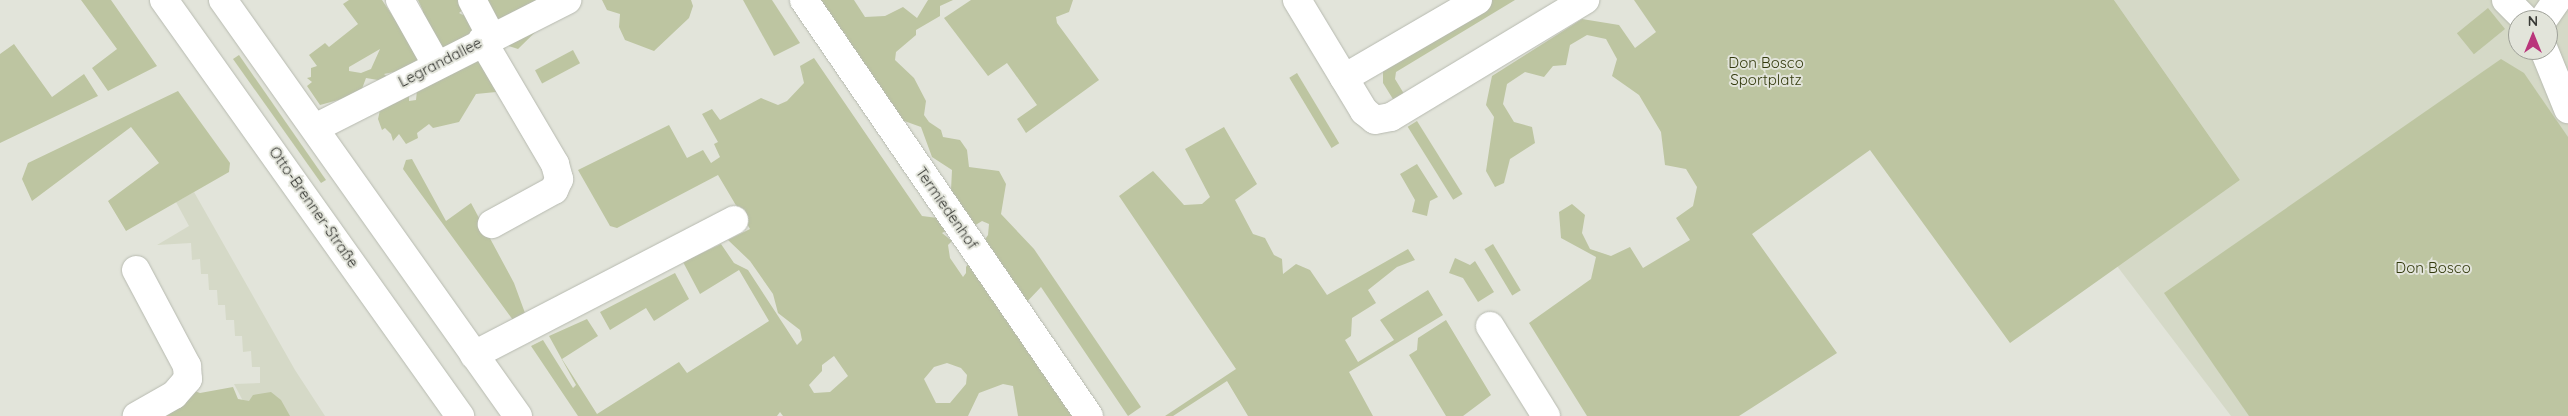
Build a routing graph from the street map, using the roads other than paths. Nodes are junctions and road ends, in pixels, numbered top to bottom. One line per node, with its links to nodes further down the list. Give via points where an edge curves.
1 (164, 0): 24 (street, Otto-Brenner-Straße)
2 (223, 0): 17 (street)
3 (400, 0): 14 (street)
4 (472, 0): 12 (street)
5 (567, 0): 12 (street, Legrandallee)
6 (804, 0): 26 (street, Termiedenhof)
7 (1297, 0): 15 (street)
8 (1478, 0): 15 (street)
9 (1585, 0): 15 (street, via 1380,120 1368,115)
10 (2506, 0): 11 (street)
11 (2516, 10)
12 (487, 38): 14 (street, Legrandallee); 19 (street, via 555,164 559,179 554,190)
13 (2548, 60): 16 (street)
14 (436, 64): 17 (street, Legrandallee)
15 (1344, 78)
16 (2568, 109)
17 (315, 128): 22 (street)
18 (734, 220): 22 (street)
19 (492, 224)
20 (136, 270): 23 (street, via 187,366 188,380 174,395)
21 (1490, 326): 27 (street)
22 (474, 355): 25 (street)
23 (137, 416)
24 (460, 416)
25 (518, 416)
26 (1089, 416)
27 (1546, 416)

